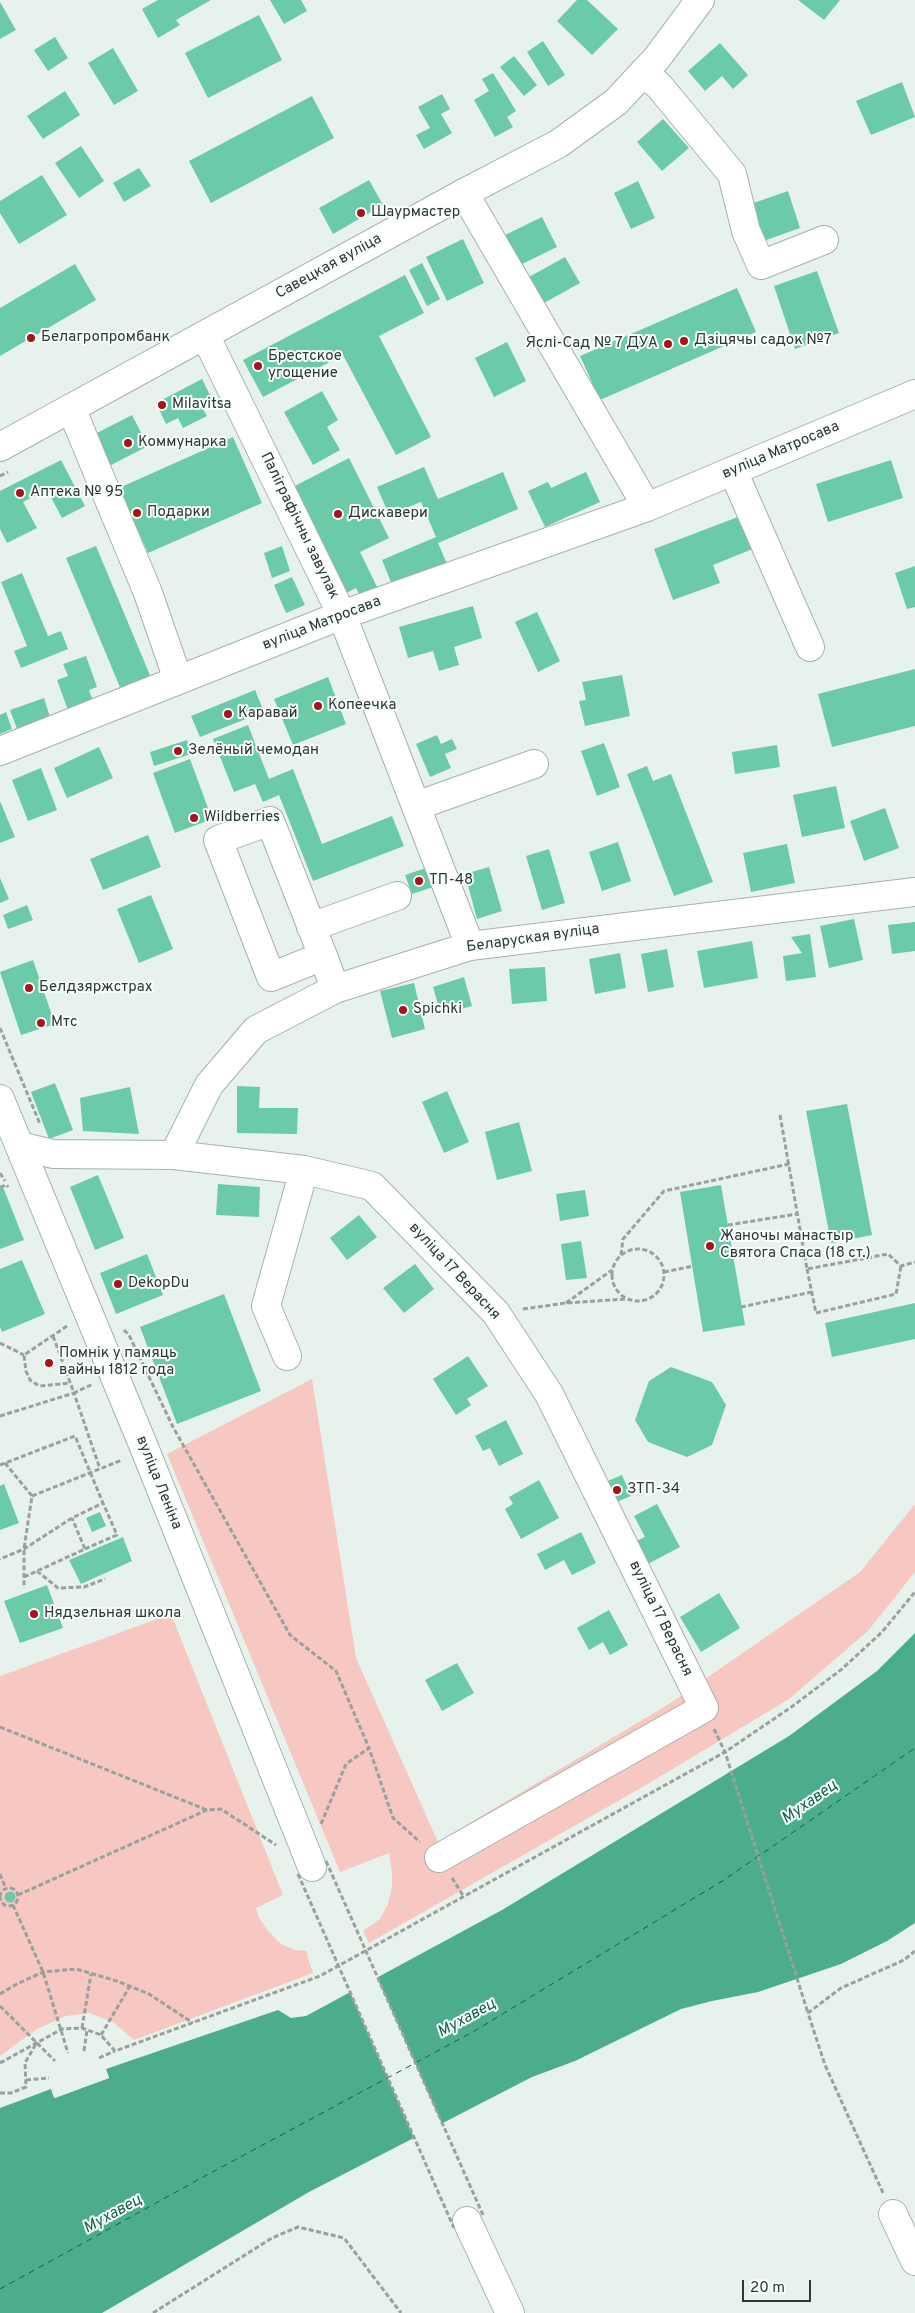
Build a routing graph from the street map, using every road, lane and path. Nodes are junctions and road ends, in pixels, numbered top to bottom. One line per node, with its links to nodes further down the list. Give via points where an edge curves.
1 (700, 0): 2 (street, Савецкая вуліца)
2 (644, 72): 3 (street, Савецкая вуліца, via 616,102 558,144); 4 (street, via 732,174 746,231 761,265)
3 (464, 192): 5 (street, Савецкая вуліца); 10 (street)
4 (824, 240)
5 (205, 335): 7 (street, Савецкая вуліца); 11 (street, Паліграфічны завулак)
6 (915, 394): 9 (street, вуліца Матросава)
7 (71, 408): 8 (street, Савецкая вуліца); 13 (street, via 148,593 176,674)
8 (0, 447)
9 (733, 472): 10 (street, вуліца Матросава); 12 (street)
10 (647, 507): 11 (street, вуліца Матросава)
11 (342, 615): 13 (street, вуліца Матросава); 16 (street, Паліграфічны завулак)
12 (810, 646)
13 (175, 680): 14 (street, вуліца Матросава)
14 (0, 751)
15 (534, 764): 16 (street)
16 (416, 806): 20 (street, Паліграфічны завулак)
17 (915, 892): 20 (street, Беларуская вуліца)
18 (397, 896): 19 (street)
19 (311, 927): 21 (street); 21 (street, via 270,821 218,840 271,977)
20 (470, 946): 22 (street, Беларуская вуліца)
21 (323, 956): 22 (street)
22 (335, 989): 26 (street, Беларуская вуліца, via 256,1030 209,1085)
23 (0, 1099): 25 (street, вуліца Леніна)
24 (780, 1115): 27 (path)
25 (10, 1147): 26 (street, вуліца 17 Верасня, via 53,1154); 78 (street, вуліца Леніна, via 153,1470)
26 (174, 1155): 28 (street, вуліца 17 Верасня)
27 (789, 1164): 31 (path); 33 (path, via 664,1191 623,1239)
28 (304, 1170): 44 (street, вуліца 17 Верасня, via 372,1186); 50 (street, via 266,1306)
29 (0, 1173): 30 (path)
30 (6, 1185)
31 (797, 1214): 32 (path); 37 (path)
32 (728, 1226)
33 (621, 1255): 38 (path); 39 (path, via 637,1248 646,1250 660,1260)
34 (915, 1262): 36 (path)
35 (692, 1266): 39 (path)
36 (901, 1266): 37 (path, via 888,1254); 40 (path, via 896,1294 816,1313)
37 (807, 1269): 40 (path)
38 (612, 1270): 41 (path, via 614,1287); 42 (path)
39 (664, 1272): 41 (path, via 663,1285 652,1298 643,1301)
40 (812, 1292): 43 (path)
41 (626, 1299): 42 (path)
42 (566, 1303): 44 (path)
43 (741, 1307)
44 (496, 1313): 77 (street, вуліца 17 Верасня, via 549,1394 704,1708)
45 (72, 1323): 47 (path)
46 (119, 1324): 72 (path, via 129,1335 173,1427 290,1635 336,1671)
47 (53, 1336): 49 (path); 52 (path)
48 (0, 1343): 49 (path)
49 (24, 1355): 52 (path, via 30,1380 39,1386)
50 (287, 1356)
51 (97, 1382): 53 (path)
52 (70, 1383): 53 (path)
53 (74, 1393): 54 (path); 58 (path)
54 (0, 1416)
55 (128, 1458): 58 (path)
56 (5, 1463): 57 (path); 59 (path, via 75,1436); 60 (path)
57 (0, 1465)
58 (100, 1470): 59 (path)
59 (90, 1473): 60 (path); 61 (path)
60 (32, 1496): 63 (path)
61 (103, 1503): 62 (path); 64 (path, via 117,1535)
62 (72, 1518): 63 (path); 64 (path)
63 (24, 1549): 65 (path); 67 (path)
64 (85, 1549): 66 (path)
65 (0, 1559)
66 (37, 1570): 67 (path); 68 (path, via 58,1588 84,1587)
67 (24, 1576): 69 (path)
68 (105, 1578)
69 (24, 1588)
70 (915, 1592): 73 (path, via 882,1632 842,1668)
71 (0, 1727): 74 (path)
72 (369, 1748): 75 (path, via 346,1764); 77 (path, via 393,1818)
73 (725, 1752): 82 (path); 91 (path)
74 (207, 1810): 76 (path, via 221,1809); 81 (path)
75 (320, 1826)
76 (280, 1847)
77 (439, 1858): 82 (path)
78 (312, 1867): 108 (path, bridge); 108 (path, bridge)
79 (0, 1874): 80 (path)
80 (6, 1889): 81 (path, via 12,1888); 83 (path, via 2,1892)
81 (18, 1895): 84 (path)
82 (464, 1897): 92 (path, via 320,1976)
83 (1, 1901): 84 (path)
84 (13, 1905): 86 (path)
85 (915, 1951): 91 (path, via 904,1960 841,1988)
86 (43, 1972): 87 (path, via 76,1970); 89 (path); 94 (path)
87 (91, 1974): 88 (path); 93 (path)
88 (130, 1986): 92 (path, via 149,1994); 96 (path)
89 (0, 1994)
90 (0, 2006): 97 (path)
91 (808, 2013): 107 (path, via 825,2065)
92 (194, 2023): 99 (path)
93 (82, 2028): 94 (path); 95 (path)
94 (62, 2029): 97 (path); 100 (path)
95 (87, 2030): 96 (path); 98 (path)
96 (101, 2035): 99 (path)
97 (37, 2041): 102 (path); 103 (path); 105 (path, via 25,2063)
98 (84, 2051)
99 (115, 2051): 101 (path)
100 (68, 2053)
101 (99, 2058)
102 (55, 2061)
103 (0, 2063)
104 (49, 2078): 105 (path)
105 (26, 2080): 106 (path, via 26,2087)
106 (0, 2093)
107 (893, 2214): 109 (street)
108 (468, 2221): 112 (street)
109 (915, 2261)
110 (154, 2313): 111 (path, via 272,2238 298,2226 344,2238)
111 (401, 2313)
112 (510, 2313)

